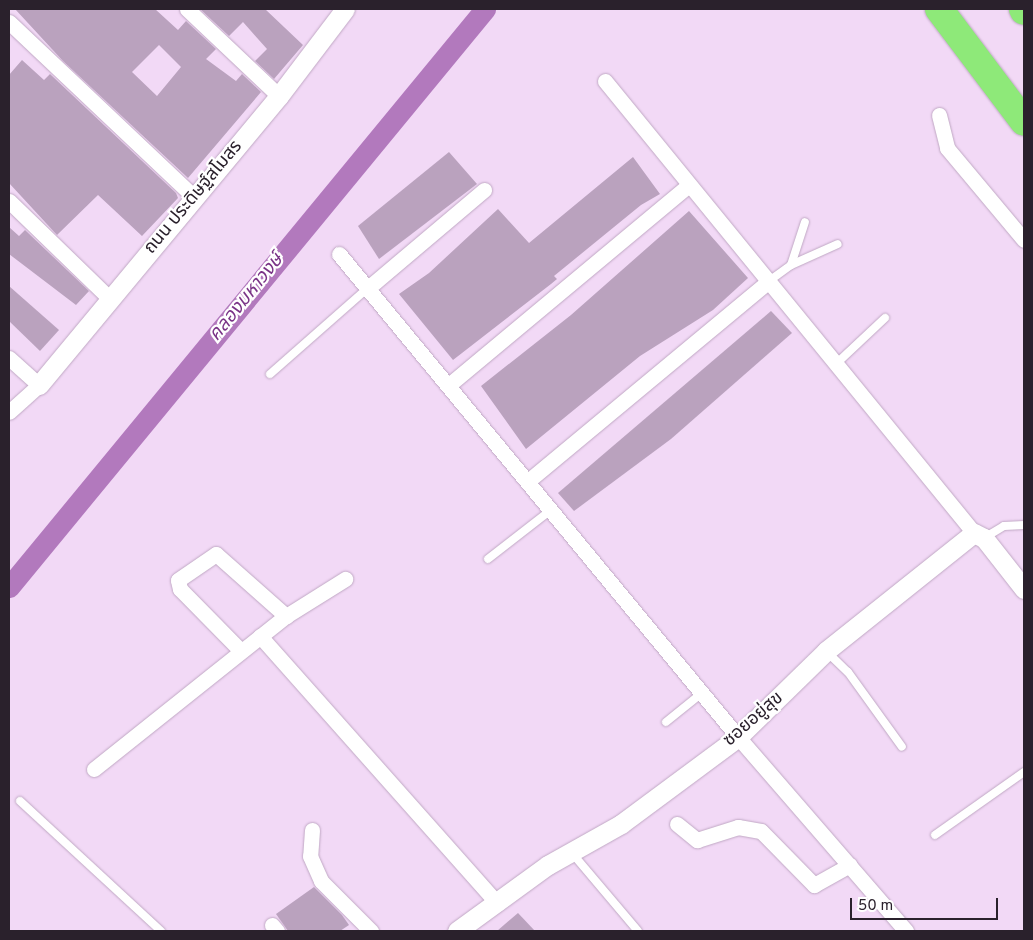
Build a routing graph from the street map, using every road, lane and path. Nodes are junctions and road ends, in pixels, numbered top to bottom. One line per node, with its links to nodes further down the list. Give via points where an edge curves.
1 (187, 9): 6 (street)
2 (345, 9): 6 (street, ถนน ประดิษฐ์สโมสร)
3 (939, 9): 8 (highway)
4 (9, 22): 11 (street)
5 (605, 81): 9 (street)
6 (279, 96): 11 (street, ถนน ประดิษฐ์สโมสร)
7 (939, 115): 14 (street, via 947,148)
8 (1024, 122)
9 (688, 186): 18 (street); 26 (street)
10 (484, 190): 19 (street)
11 (194, 198): 20 (street, ถนน ประดิษฐ์สโมสร)
12 (9, 201): 20 (street)
13 (805, 222): 17 (lane)
14 (1024, 240)
15 (838, 244): 17 (lane)
16 (339, 254): 19 (street)
17 (791, 265): 18 (lane)
18 (769, 281): 23 (street); 28 (street)
19 (368, 288): 24 (lane); 26 (street)
20 (110, 299): 25 (street, ถนน ประดิษฐ์สโมสร)
21 (885, 318): 23 (lane)
22 (9, 358): 25 (street)
23 (837, 363): 31 (street)
24 (270, 374)
25 (39, 384): 27 (street)
26 (450, 384): 28 (street)
27 (9, 412)
28 (528, 481): 29 (street)
29 (552, 509): 32 (lane); 39 (street)
30 (1024, 525): 31 (lane, via 1004,526)
31 (979, 536): 34 (street); 38 (street, ซอยอยู่สุข)
32 (488, 559)
33 (344, 579): 35 (street)
34 (1024, 590)
35 (286, 616): 36 (street); 37 (street, via 216,554 178,580 180,589)
36 (260, 636): 37 (street); 51 (street)
37 (241, 651): 43 (street)
38 (826, 651): 41 (street, ซอยอยู่สุข); 42 (lane, via 848,672)
39 (702, 694): 40 (lane); 41 (street)
40 (666, 722)
41 (738, 737): 49 (street, ซอยอยู่สุข, via 621,824); 50 (street)
42 (902, 747)
43 (94, 769)
44 (1024, 772): 48 (lane)
45 (20, 801): 52 (lane)
46 (677, 824): 50 (street, via 697,840 738,827 761,831 814,885)
47 (312, 830): 53 (street, via 310,856 321,881)
48 (935, 835)
49 (571, 851): 51 (street, ซอยอยู่สุข); 55 (lane)
50 (850, 865): 56 (street)
51 (498, 904): 54 (street, ซอยอยู่สุข)
52 (161, 931)
53 (371, 931)
54 (457, 931)
55 (638, 931)
56 (906, 931)

